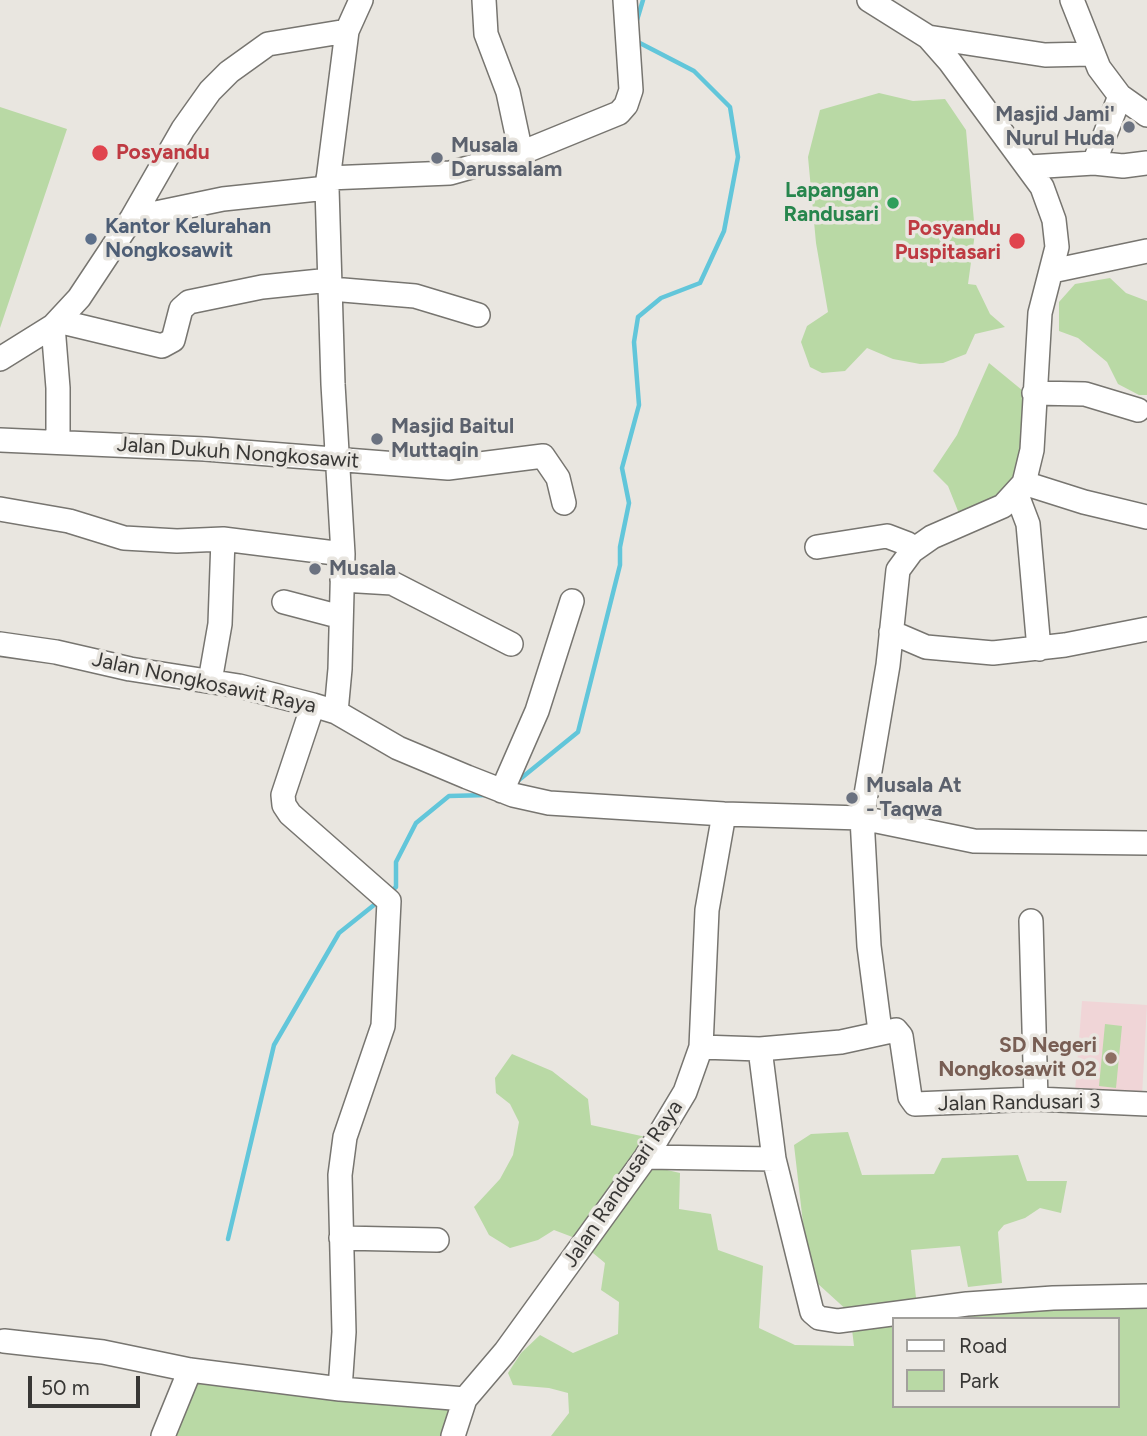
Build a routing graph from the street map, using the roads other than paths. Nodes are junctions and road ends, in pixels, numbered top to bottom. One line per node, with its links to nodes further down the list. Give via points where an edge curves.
1 (361, 0): 6 (street)
2 (484, 0): 11 (street, via 486,34 508,92)
3 (625, 0): 11 (street, via 631,90 626,105 619,113)
4 (869, 0): 7 (street)
5 (1072, 0): 8 (street)
6 (348, 31): 15 (street); 16 (street, via 268,44 229,72 209,91 183,129)
7 (929, 37): 8 (street, via 1045,55); 14 (street)
8 (1091, 54): 9 (street)
9 (1120, 96): 10 (street); 12 (street)
10 (1147, 115)
11 (521, 153): 15 (street, via 450,173)
12 (1094, 163): 13 (street); 14 (street)
13 (1147, 163)
14 (1029, 167): 18 (street, via 1054,220 1057,247)
15 (327, 183): 16 (street); 19 (street)
16 (132, 218): 21 (street, via 79,298)
17 (1147, 251): 18 (street)
18 (1052, 271): 23 (street, via 1040,313)
19 (330, 285): 20 (street, via 415,296); 21 (street, via 262,287 189,302 181,309 173,340 162,345); 27 (street)
20 (478, 315)
21 (56, 324): 22 (street); 26 (street)
22 (0, 359)
23 (1034, 393): 24 (street, via 1085,394); 28 (street, via 1032,450)
24 (1138, 410)
25 (0, 440): 26 (street, Jalan Dukuh Nongkosawit)
26 (58, 442): 27 (street, Jalan Dukuh Nongkosawit)
27 (338, 459): 29 (street, Jalan Dukuh Nongkosawit, via 448,468 543,456 558,478); 35 (street)
28 (1021, 489): 31 (street); 34 (street, via 1003,506 932,537); 44 (street)
29 (564, 503)
30 (0, 509): 32 (street, via 68,521 124,538)
31 (1147, 517)
32 (223, 538): 35 (street); 45 (street, via 220,624)
33 (817, 547): 34 (street, via 887,536 908,544)
34 (912, 551): 41 (street, via 898,570)
35 (343, 554): 36 (street)
36 (342, 580): 39 (street); 42 (street, via 392,583)
37 (572, 601): 48 (street, via 537,711)
38 (284, 603): 39 (street)
39 (341, 617): 47 (street)
40 (1147, 629): 44 (street)
41 (891, 632): 44 (street, via 926,647 993,653); 50 (street)
42 (511, 644)
43 (0, 645): 45 (street, Jalan Nongkosawit Raya)
44 (1039, 649)
45 (210, 681): 46 (street, Jalan Nongkosawit Raya)
46 (313, 705): 47 (street, Jalan Nongkosawit Raya); 60 (street, via 283,795 284,805 386,896 383,1026 345,1137)
47 (336, 712): 48 (street, Jalan Nongkosawit Raya, via 398,748)
48 (504, 792): 49 (street, Jalan Nongkosawit Raya, via 549,803)
49 (724, 814): 50 (street, Jalan Nongkosawit Raya); 54 (street, Jalan Randusari Raya, via 707,910)
50 (862, 818): 51 (street, Jalan Nongkosawit Raya, via 974,841); 53 (street, via 869,946)
51 (1147, 843)
52 (1031, 921): 56 (street)
53 (880, 1031): 55 (street, via 841,1042); 56 (street, Jalan Randusari 3, via 896,1030 901,1036 915,1104)
54 (701, 1047): 55 (street); 58 (street, Jalan Randusari Raya, via 685,1092)
55 (760, 1049): 59 (street)
56 (1036, 1099): 57 (street, Jalan Randusari 3)
57 (1147, 1104)
58 (646, 1157): 59 (street); 66 (street, Jalan Randusari Raya)
59 (774, 1159): 62 (street, via 812,1312 819,1318 838,1321 1053,1298)
60 (341, 1238): 61 (street); 65 (street, via 344,1332)
61 (437, 1240)
62 (1147, 1296)
63 (4, 1341): 64 (street, via 103,1352)
64 (190, 1370): 65 (street); 67 (street)
65 (340, 1389): 66 (street)
66 (466, 1399): 68 (street, Jalan Randusari Raya)
67 (163, 1436)
68 (453, 1436)

